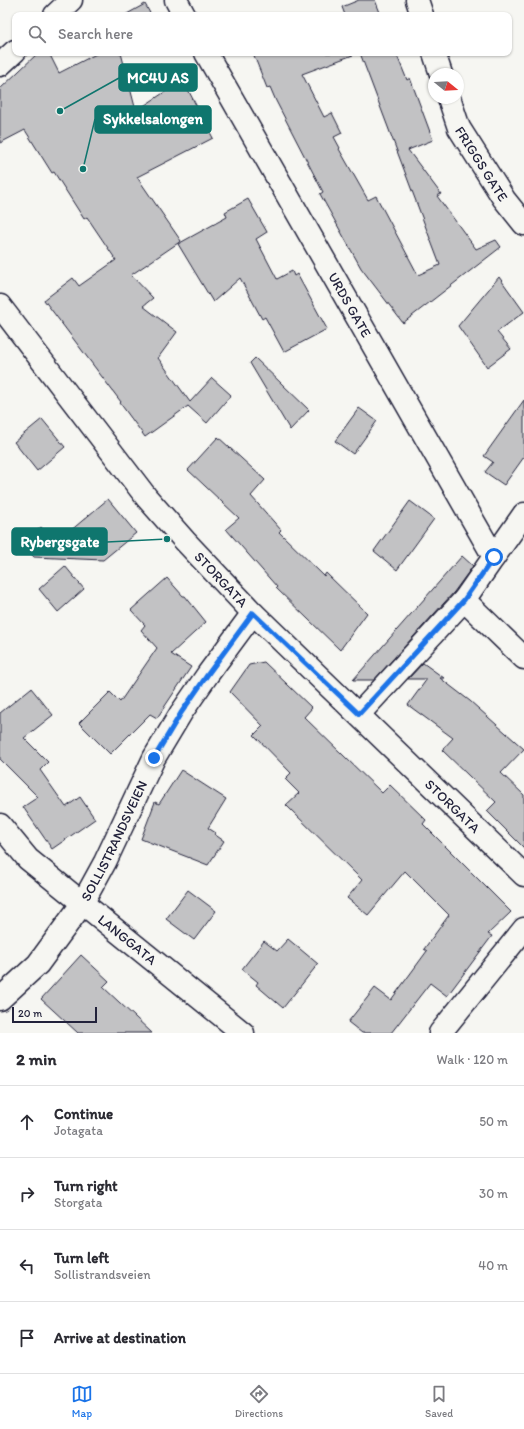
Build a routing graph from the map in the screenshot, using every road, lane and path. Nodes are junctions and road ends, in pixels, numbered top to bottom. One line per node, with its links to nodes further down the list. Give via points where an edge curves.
1 (71, 0): 4 (street)
2 (176, 0): 5 (street)
3 (417, 0): 6 (street)
4 (58, 12)
5 (182, 12)
6 (421, 12)
7 (12, 54): 10 (street)
8 (208, 56): 16 (street, URDS GATE)
9 (435, 56): 11 (street)
10 (0, 65)
11 (439, 68)
12 (451, 104): 13 (street, FRIGGS GATE, via 459,128 504,199)
13 (524, 224)
14 (1, 309): 18 (street, STORGATA, via 147,498)
15 (524, 514): 16 (street)
16 (494, 557): 17 (street)
17 (464, 600): 19 (street); 20 (street)
18 (253, 613): 20 (street, STORGATA); 23 (street, SOLLISTRANDSVEIEN, via 208,674 154,758 105,862)
19 (524, 658)
20 (359, 714): 22 (street, STORGATA)
21 (0, 825): 23 (street, LANGGATA, via 28,859)
22 (524, 875)
23 (82, 904): 25 (street, SOLLISTRANDSVEIEN, via 38,964); 26 (street, LANGGATA)
24 (524, 929): 27 (street)
25 (0, 999)
26 (244, 1033)
27 (440, 1033)

